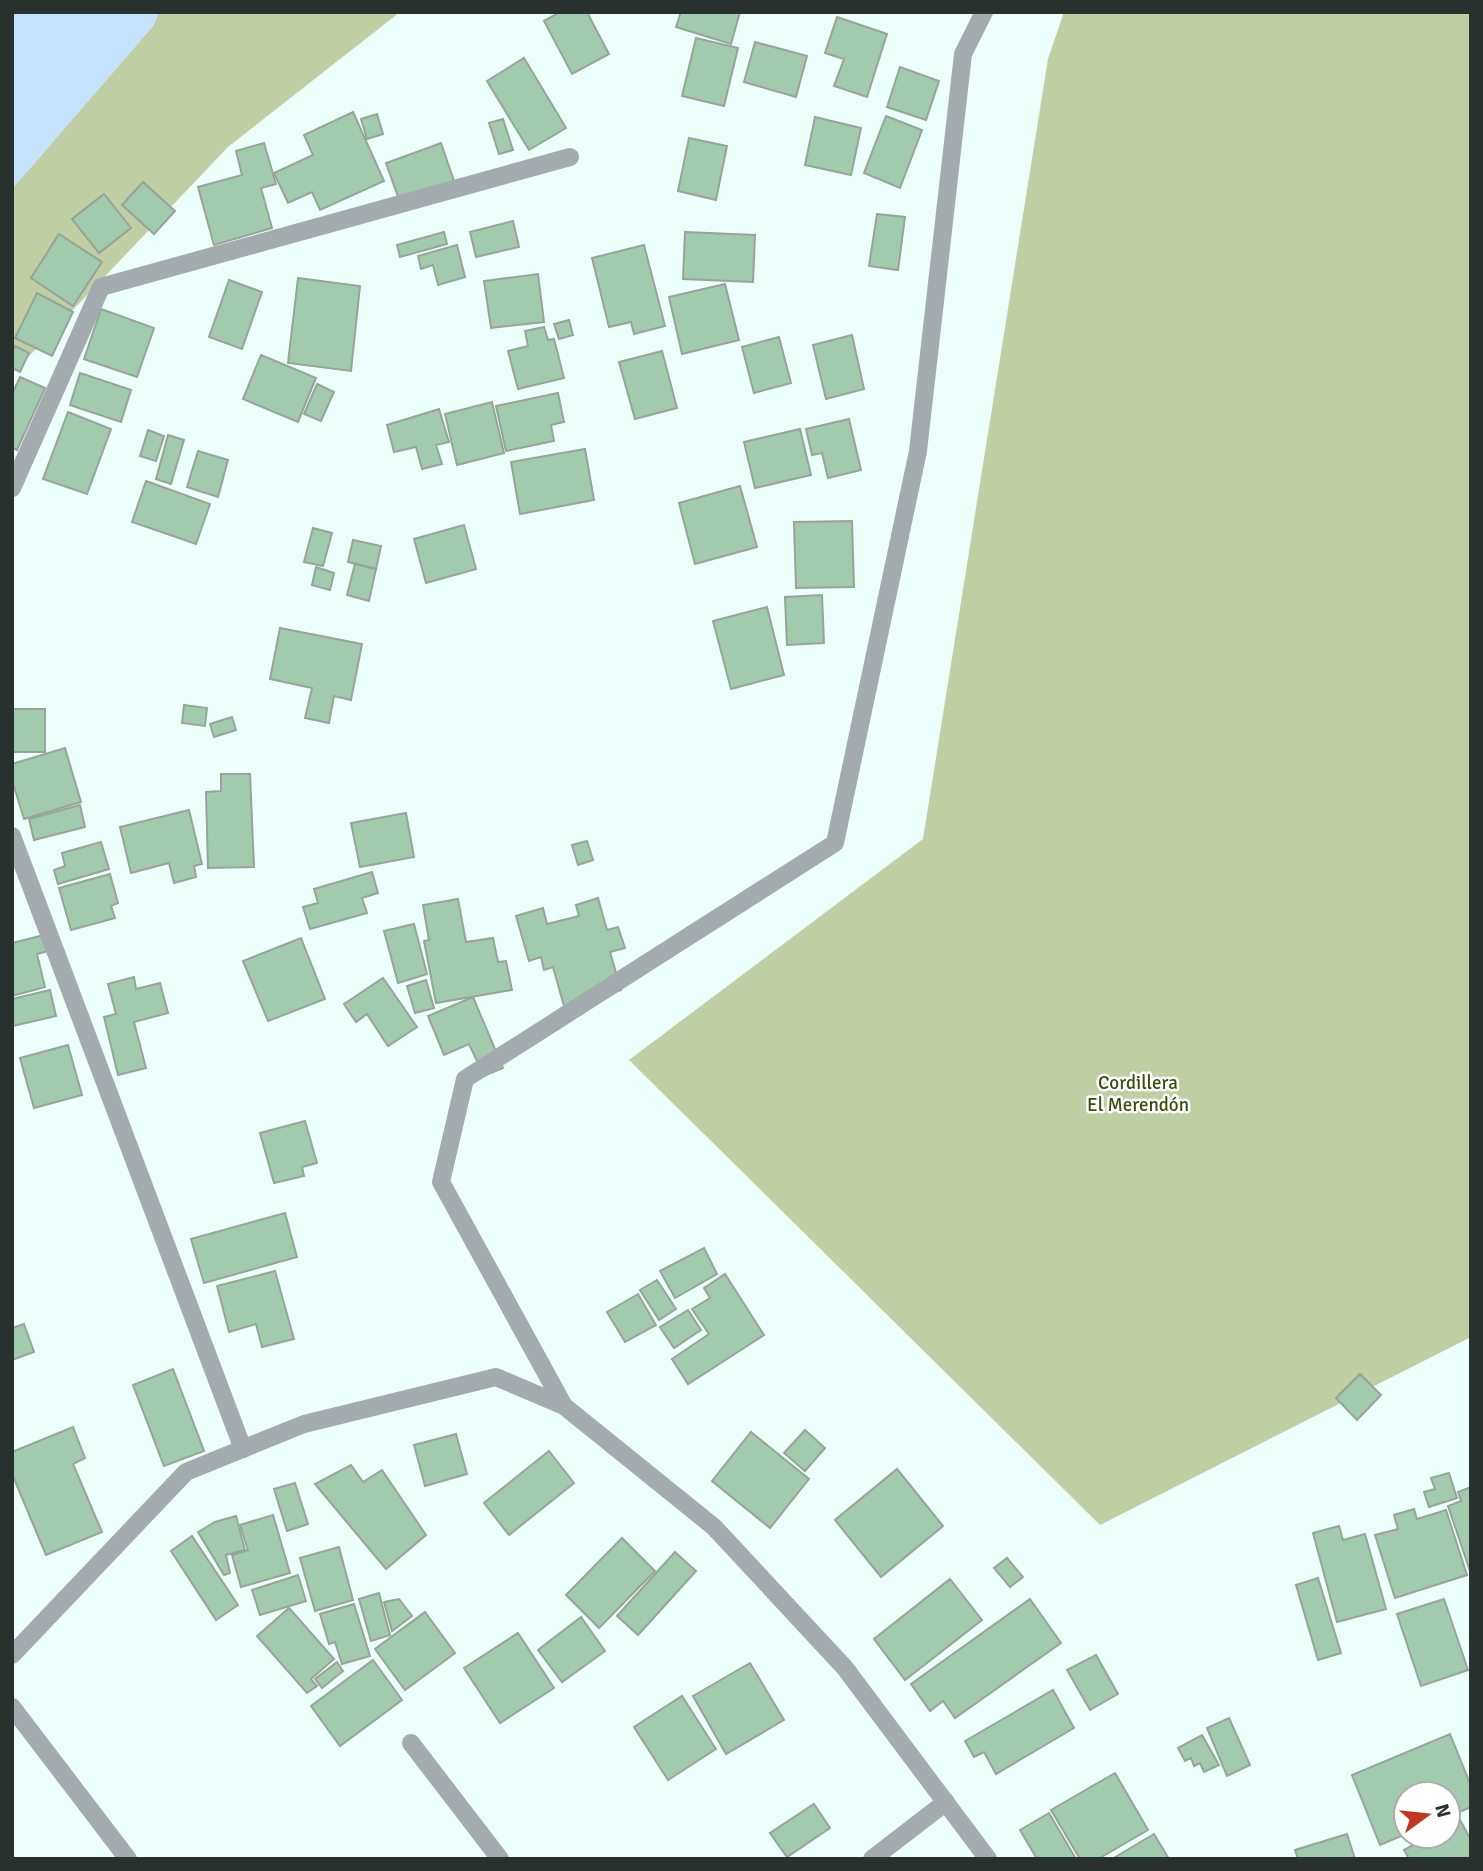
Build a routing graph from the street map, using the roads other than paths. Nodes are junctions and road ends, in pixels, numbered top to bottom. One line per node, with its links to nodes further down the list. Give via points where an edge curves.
1 (984, 12): 5 (street, via 963,54 918,451 835,843 464,1079 441,1182)
2 (570, 157): 3 (street, via 101,287)
3 (12, 488)
4 (12, 836): 6 (street)
5 (564, 1406): 6 (street, via 496,1377 304,1423); 10 (street, via 714,1527 845,1668)
6 (243, 1448): 7 (street, via 186,1472)
7 (12, 1655)
8 (12, 1707): 11 (street)
9 (411, 1743): 12 (street)
10 (946, 1802): 13 (street); 14 (street)
11 (128, 1859)
12 (500, 1859)
13 (872, 1859)
14 (988, 1859)

